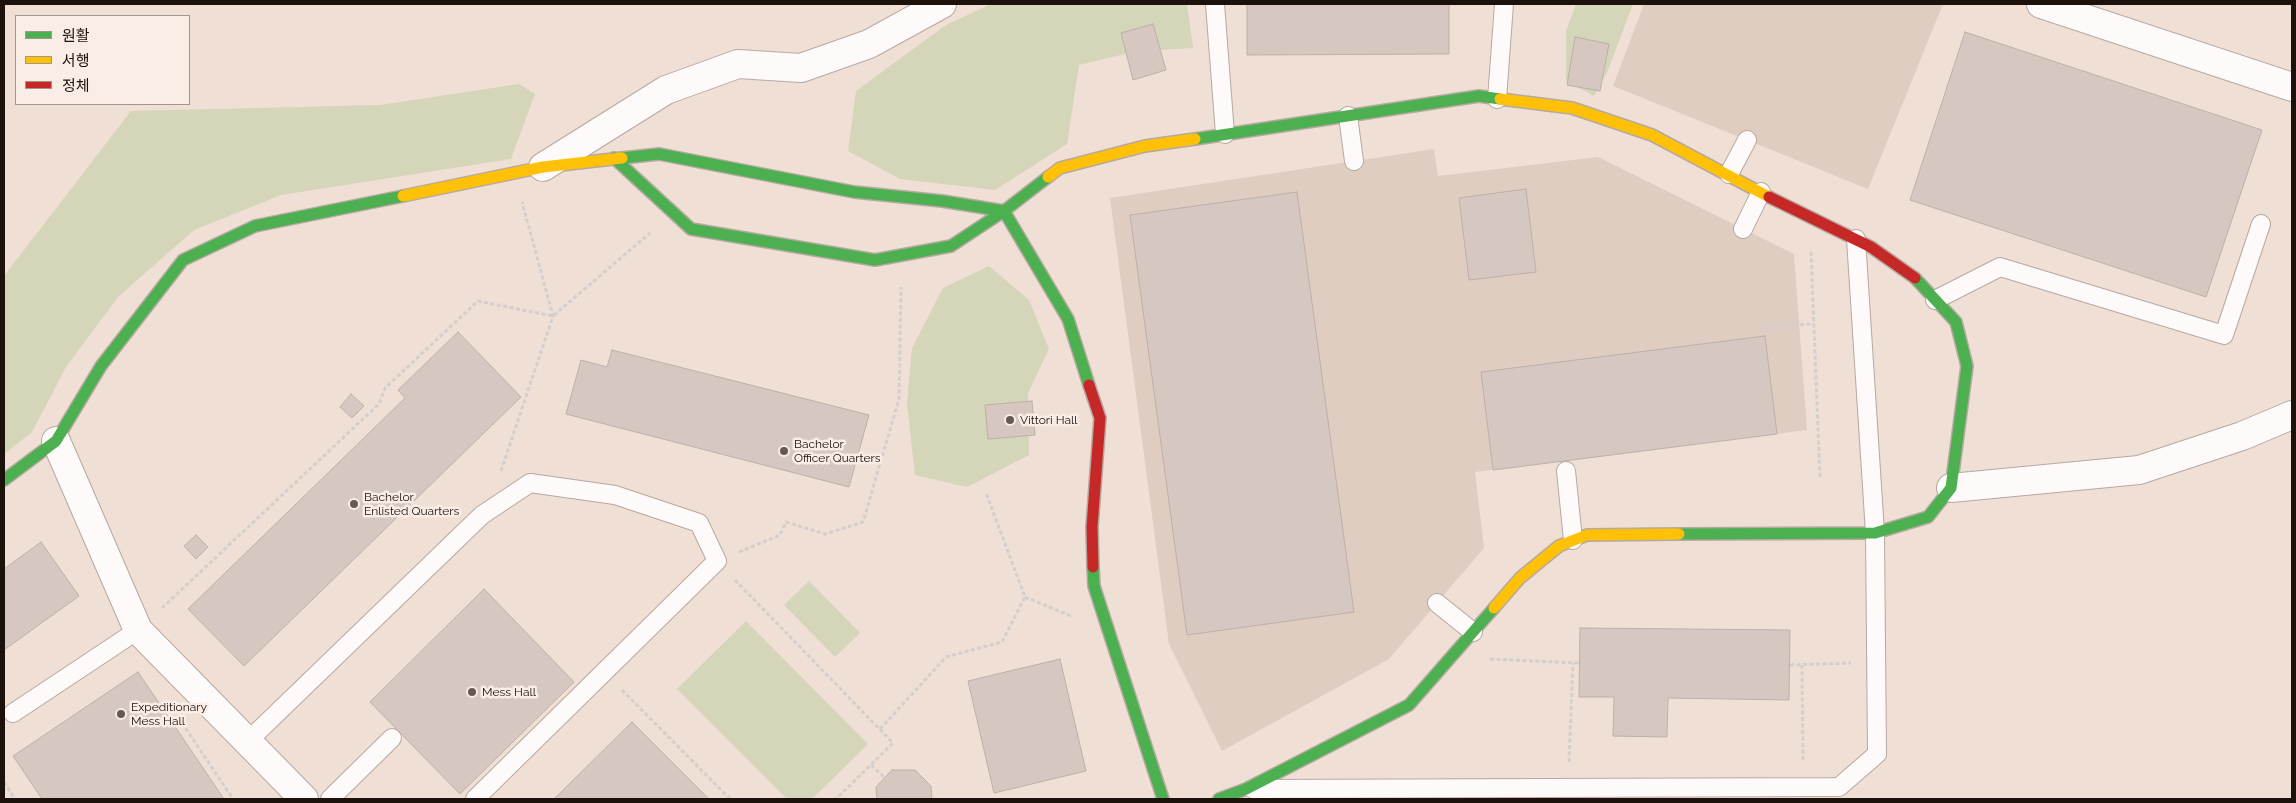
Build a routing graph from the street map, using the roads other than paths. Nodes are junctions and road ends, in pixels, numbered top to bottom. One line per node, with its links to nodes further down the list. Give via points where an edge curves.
1 (942, 4): 12 (street, via 869,44 801,68 738,64 666,90)
2 (1215, 4): 8 (lane)
3 (1504, 4): 6 (lane)
4 (2042, 4): 5 (street)
5 (2292, 87)
6 (1497, 99): 7 (street, via 1479,96); 13 (street, via 1572,108 1652,135)
7 (1348, 116): 8 (street); 11 (lane)
8 (1225, 134): 15 (street, via 1145,146 1060,168)
9 (1748, 140): 13 (lane)
10 (614, 158): 12 (street); 15 (street, via 659,154 854,192); 15 (street, via 691,230 875,260 951,246)
11 (1354, 161)
12 (543, 167): 21 (street, via 256,226 183,260 101,366)
13 (1729, 174): 14 (street)
14 (1761, 192): 17 (lane); 18 (street)
15 (1004, 211): 37 (street, via 1068,319 1100,418 1092,527 1094,586)
16 (2261, 224): 19 (lane, via 2224,335 2000,267)
17 (1743, 229)
18 (1856, 239): 19 (street, via 1914,277); 25 (lane)
19 (1935, 300): 24 (street, via 1956,322 1967,366)
20 (2292, 415): 24 (street, via 2242,436 2139,470)
21 (56, 441): 23 (street); 28 (street)
22 (1566, 470): 26 (lane)
23 (4, 480)
24 (1951, 488): 25 (street, via 1928,517)
25 (1875, 533): 26 (street, via 1587,535); 33 (lane, via 1877,754 1839,787)
26 (1574, 540): 29 (street, via 1559,546 1520,578)
27 (1437, 603): 29 (lane)
28 (138, 630): 30 (lane); 32 (street)
29 (1473, 632): 33 (street, via 1409,706)
30 (12, 712)
31 (392, 738): 35 (lane)
32 (248, 742): 34 (street); 36 (lane, via 487,512 530,483 615,495 698,523 716,561)
33 (1246, 789): 38 (street)
34 (304, 799)
35 (330, 799)
36 (475, 799)
37 (1163, 799)
38 (1219, 799)

